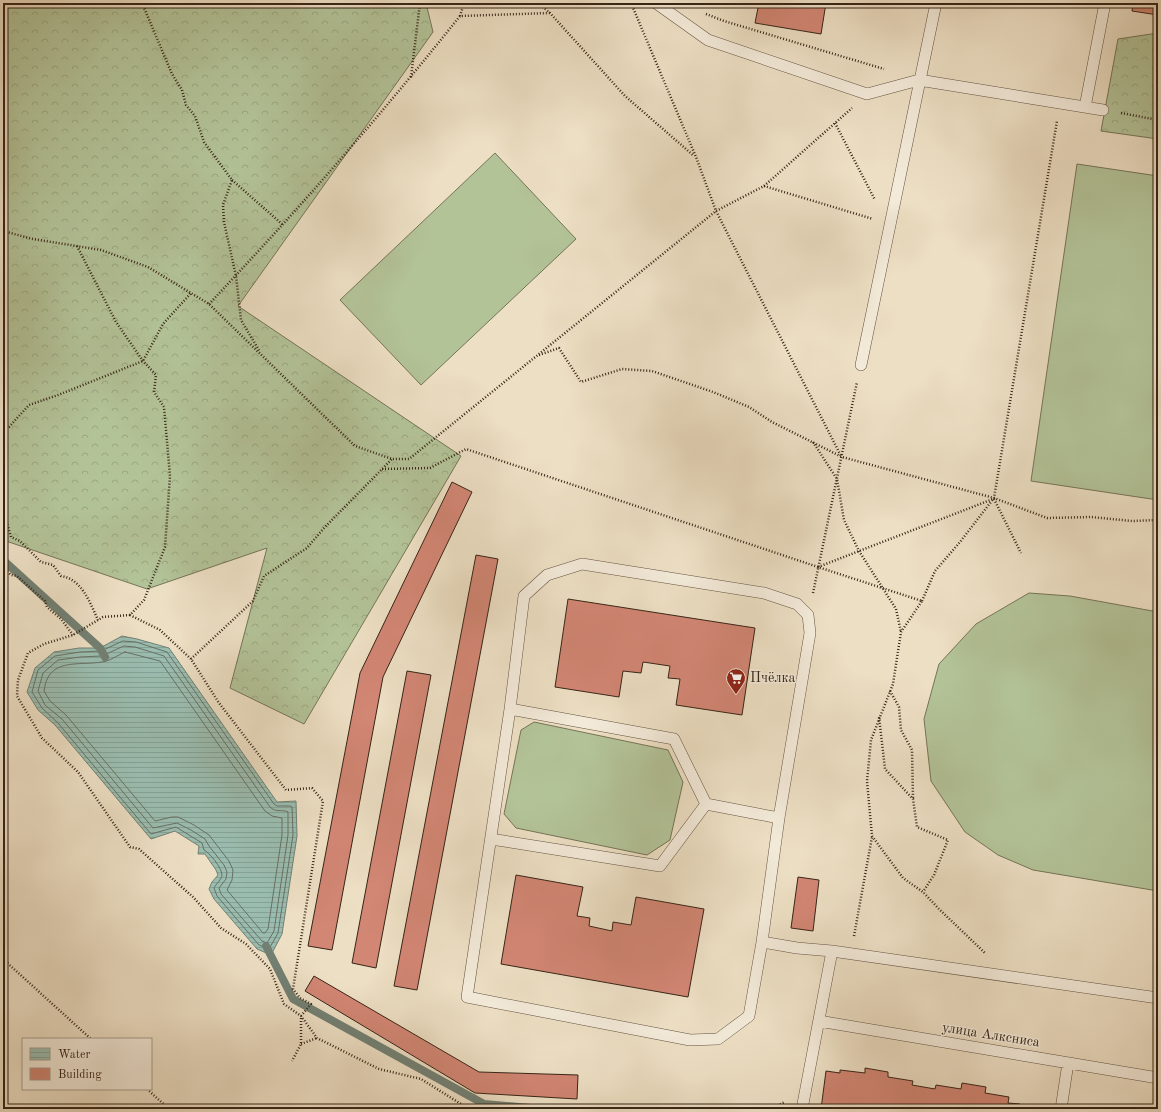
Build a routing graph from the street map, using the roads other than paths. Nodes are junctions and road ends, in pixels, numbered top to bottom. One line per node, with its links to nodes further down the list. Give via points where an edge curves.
1 (656, 3): 4 (lane, via 708,40 867,94)
2 (936, 3): 4 (lane)
3 (1105, 3): 5 (lane)
4 (919, 80): 5 (lane); 7 (lane)
5 (1085, 107): 6 (lane)
6 (1103, 110)
7 (861, 365)
8 (510, 708): 9 (lane, via 674,739); 10 (lane, via 524,596 548,575 582,564 764,593 796,604 808,615 810,633); 11 (lane)
9 (706, 804): 10 (lane); 11 (lane, via 660,866)
10 (779, 818): 12 (lane)
11 (491, 840): 12 (lane, via 467,997 690,1040 718,1040 749,1016)
12 (762, 942): 13 (lane)
13 (832, 951): 14 (lane); 15 (lane)
14 (1158, 998)
15 (819, 1021): 16 (lane, улица Алксниса); 18 (lane)
16 (1068, 1063): 17 (lane, улица Алксниса); 19 (lane)
17 (1158, 1078)
18 (802, 1109)
19 (1061, 1109)

